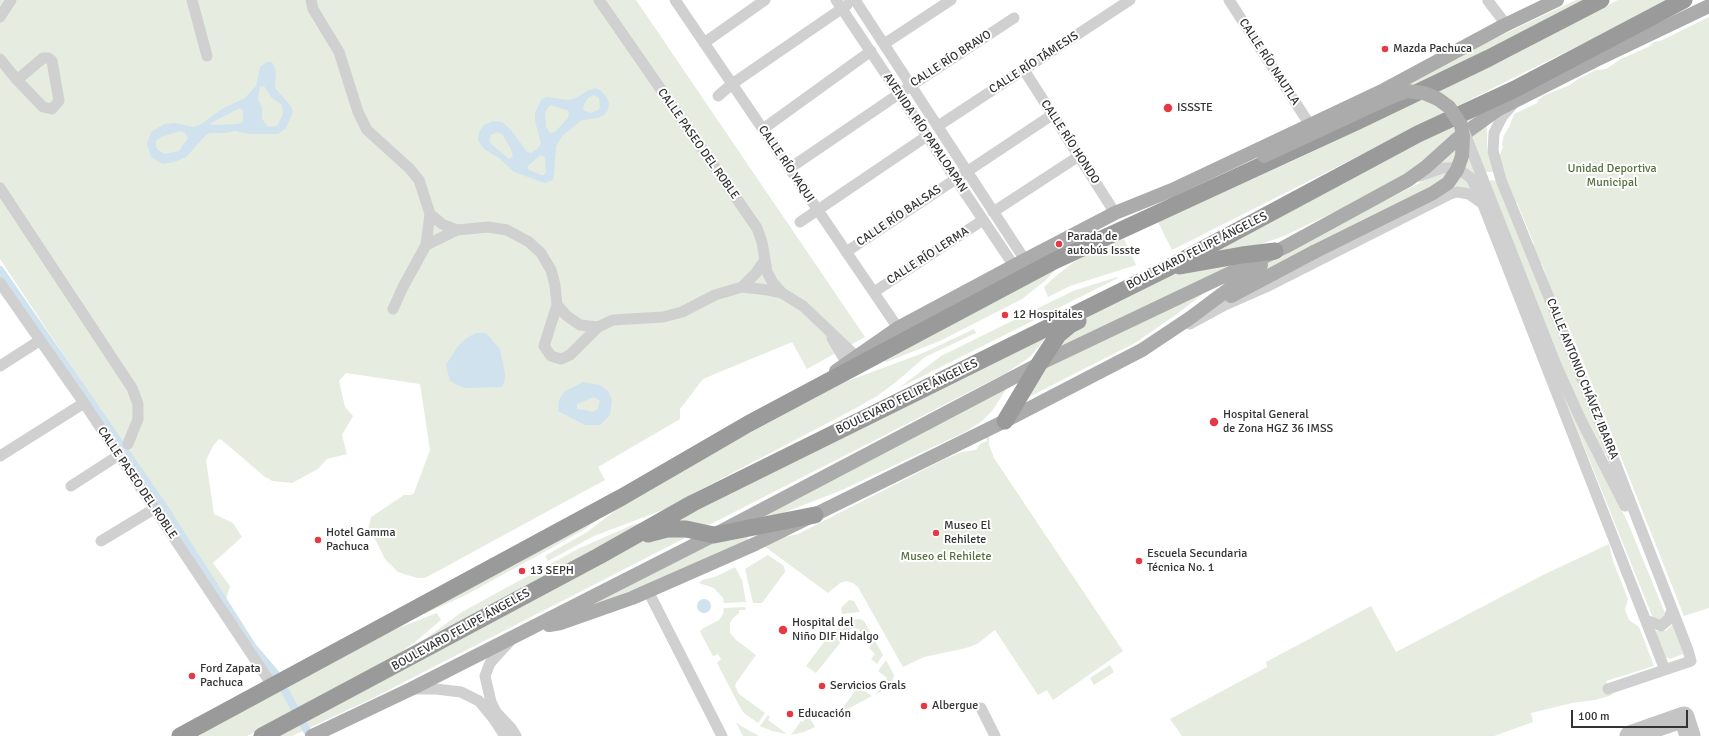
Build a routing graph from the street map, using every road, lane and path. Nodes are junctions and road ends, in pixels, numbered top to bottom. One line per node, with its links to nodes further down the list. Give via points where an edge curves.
1 (11, 0): 17 (street)
2 (192, 0): 23 (street)
3 (311, 0): 55 (street, via 313,9 339,52 358,112 367,130 419,180)
4 (599, 0): 62 (street, CALLE PASEO DEL ROBLE, via 757,228)
5 (675, 0): 20 (street, CALLE RÍO YAQUI)
6 (765, 0): 20 (street)
7 (855, 0): 15 (street); 21 (street, AVENIDA RÍO PAPALOAPAN)
8 (951, 0): 21 (street)
9 (1130, 0): 27 (street, CALLE RÍO TÁMESIS)
10 (1229, 0): 35 (street, CALLE RÍO NAUTLA)
11 (1557, 0): 19 (main road)
12 (1601, 0): 45 (highway, via 1490,58)
13 (1684, 0): 26 (highway, BOULEVARD FELIPE ÁNGELES)
14 (1488, 1): 19 (street, via 1505,23)
15 (839, 4): 22 (street, AVENIDA RÍO PAPALOAPAN); 29 (street)
16 (1709, 6): 25 (main road, BOULEVARD FELIPE ÁNGELES)
17 (0, 17)
18 (1014, 18): 30 (street, CALLE RÍO BRAVO)
19 (1503, 26): 35 (main road, via 1384,90)
20 (704, 43): 29 (street, CALLE RÍO YAQUI)
21 (884, 44): 30 (street, AVENIDA RÍO PAPALOAPAN)
22 (871, 51): 31 (street, AVENIDA RÍO PAPALOAPAN); 38 (street)
23 (208, 56)
24 (0, 59): 28 (street)
25 (1594, 61): 26 (main road, BOULEVARD FELIPE ÁNGELES); 33 (main road)
26 (1557, 67): 64 (highway, BOULEVARD FELIPE ÁNGELES, via 1418,134)
27 (1024, 70): 34 (street, CALLE RÍO HONDO); 37 (street, CALLE RÍO TÁMESIS)
28 (17, 80): 28 (street, via 43,58 48,58 52,61 59,101 52,108 43,107)
29 (732, 84): 32 (street); 38 (street, CALLE RÍO YAQUI)
30 (912, 85): 31 (street, CALLE RÍO BRAVO); 37 (street, AVENIDA RÍO PAPALOAPAN)
31 (899, 94): 39 (street, AVENIDA RÍO PAPALOAPAN); 42 (street, CALLE RÍO BRAVO)
32 (718, 96)
33 (1515, 101): 46 (main road, via 1486,117); 47 (street, CALLE ANTONIO CHÁVEZ IBARRA, via 1494,133 1493,151)
34 (1052, 115): 40 (street, CALLE RÍO HONDO); 43 (street, CALLE RÍO BALSAS)
35 (1310, 125): 49 (main road)
36 (1461, 125): 41 (main road, bridge, via 1449,107 1438,99 1424,93 1407,92); 72 (main road, bridge, via 1462,156 1457,170 1448,183); 90 (street, bridge, via 1556,365 1580,418)
37 (938, 126): 43 (street, AVENIDA RÍO PAPALOAPAN)
38 (763, 129): 42 (street, CALLE RÍO YAQUI)
39 (927, 136): 44 (street, AVENIDA RÍO PAPALOAPAN); 52 (street)
40 (1079, 156): 53 (street); 54 (street, CALLE RÍO HONDO)
41 (1258, 158): 45 (main road); 49 (main road)
42 (790, 168): 52 (street, CALLE RÍO YAQUI)
43 (966, 171): 44 (street, CALLE RÍO BALSAS); 53 (street, AVENIDA RÍO PAPALOAPAN)
44 (956, 178): 56 (street, AVENIDA RÍO PAPALOAPAN); 61 (street, CALLE RÍO BALSAS)
45 (1232, 180): 77 (highway, via 1054,261)
46 (1408, 180): 50 (street, via 1431,171 1451,168 1471,178); 60 (main road)
47 (1501, 180): 50 (street, via 1486,177); 90 (street, CALLE ANTONIO CHÁVEZ IBARRA)
48 (0, 188): 82 (street, CALLE PASEO DEL ROBLE, via 132,388 138,404 138,418)
49 (1172, 190): 54 (main road)
50 (1478, 192): 51 (street)
51 (1484, 205): 76 (street, via 1469,194 1450,194 1225,305); 94 (street)
52 (818, 210): 57 (street); 61 (street, CALLE RÍO YAQUI)
53 (993, 212): 63 (street, AVENIDA RÍO PAPALOAPAN)
54 (1115, 213): 63 (main road)
55 (430, 214): 58 (street, via 442,224); 59 (street)
56 (983, 220): 63 (street, AVENIDA RÍO PAPALOAPAN); 68 (street, CALLE RÍO LERMA)
57 (800, 222)
58 (457, 230): 59 (street); 70 (street, via 488,227 507,230 529,242 541,253 551,270)
59 (426, 245): 71 (street)
60 (1280, 249): 64 (highway); 72 (main road); 78 (main road)
61 (846, 252): 68 (street, CALLE RÍO YAQUI)
62 (764, 261): 67 (street); 69 (street, CALLE PASEO DEL ROBLE, via 773,283)
63 (1019, 263): 74 (main road)
64 (1166, 269): 66 (highway, BOULEVARD FELIPE ÁNGELES)
65 (0, 283): 75 (street, CALLE PASEO DEL ROBLE)
66 (1132, 285): 78 (highway, via 1109,303 1070,325 1058,336); 91 (highway, BOULEVARD FELIPE ÁNGELES, via 693,503)
67 (742, 287): 69 (street); 73 (street, via 715,295 682,312 663,317 613,320)
68 (874, 292): 74 (street, CALLE RÍO YAQUI)
69 (782, 293): 77 (street, via 803,306)
70 (557, 305): 73 (street, via 580,325); 73 (street, via 544,346 551,356 561,359 570,355)
71 (393, 309)
72 (1190, 318): 76 (main road)
73 (598, 327)
74 (898, 328): 77 (main road)
75 (39, 340): 79 (street); 80 (street, CALLE PASEO DEL ROBLE)
76 (1142, 350): 81 (main road)
77 (855, 362): 97 (highway, via 622,497)
78 (1039, 364): 81 (highway); 88 (main road)
79 (0, 366)
80 (84, 403): 83 (street, CALLE PASEO DEL ROBLE); 84 (street)
81 (1005, 421): 87 (main road)
82 (128, 444)
83 (119, 455): 85 (street); 86 (street, CALLE PASEO DEL ROBLE)
84 (0, 456)
85 (71, 486)
86 (154, 509): 89 (street); 97 (street, CALLE PASEO DEL ROBLE)
87 (816, 515): 88 (highway); 92 (main road)
88 (714, 535): 91 (highway, via 686,529 667,529 651,533 612,553); 95 (main road)
89 (101, 541)
90 (1649, 552): 93 (street, CALLE ANTONIO CHÁVEZ IBARRA)
91 (599, 556): 103 (highway, BOULEVARD FELIPE ÁNGELES)
92 (648, 591): 95 (main road, via 561,623); 106 (street)
93 (1672, 609): 94 (street, via 1669,619 1661,626); 96 (street, CALLE ANTONIO CHÁVEZ IBARRA, via 1691,661)
94 (1646, 620): 96 (street)
95 (521, 633): 98 (main road); 105 (street, via 490,663 485,676 496,712)
96 (1665, 670): 99 (street)
97 (277, 682): 102 (highway)
98 (411, 689): 101 (main road); 104 (street, via 436,688 461,692 479,701)
99 (1608, 689)
100 (981, 708): 107 (street)
101 (314, 735)
102 (180, 736)
103 (262, 736)
104 (505, 736)
105 (516, 736)
106 (722, 736)
107 (995, 736)

